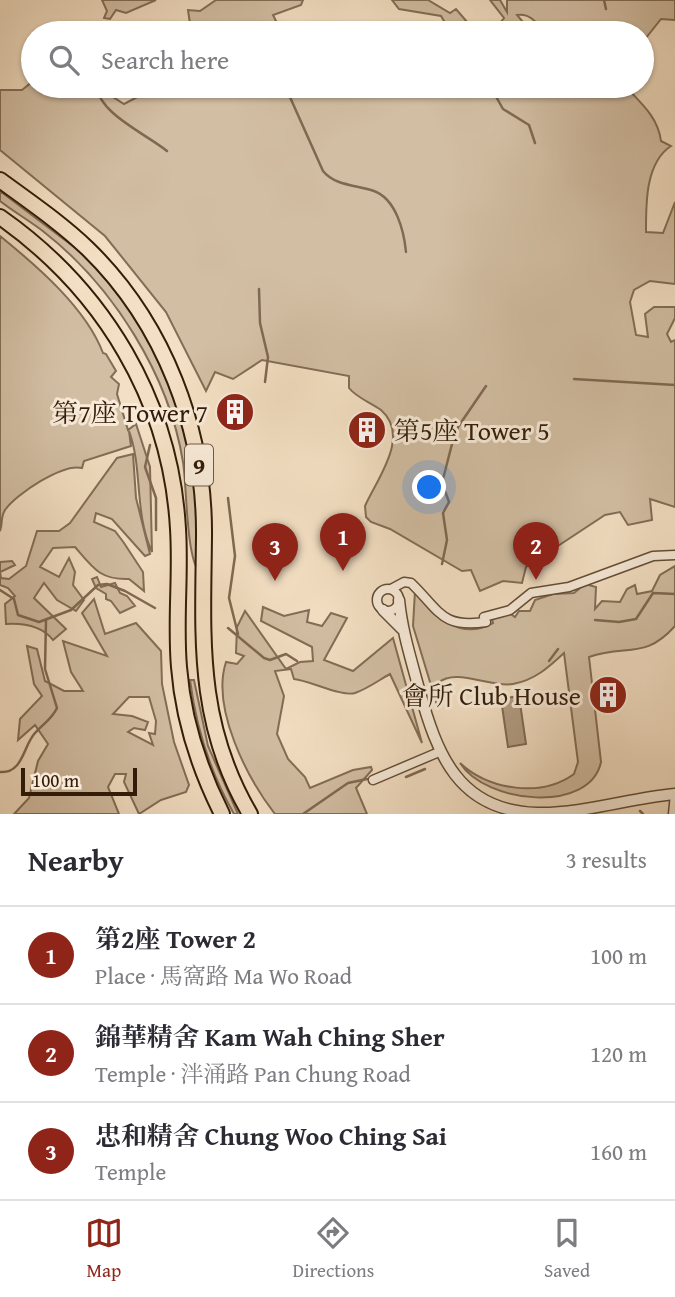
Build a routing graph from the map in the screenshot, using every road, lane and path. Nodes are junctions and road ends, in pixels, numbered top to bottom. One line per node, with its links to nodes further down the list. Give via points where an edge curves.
1 (0, 180): 12 (highway, 9, via 65,228 108,271 149,328 177,385 194,439 202,490 202,645 208,702 225,762)
2 (0, 217): 11 (highway, 9, via 46,253 94,304 128,356 154,412 177,512 182,695 195,751)
3 (675, 555): 4 (street, via 653,556 569,587 531,593 510,610 484,617 486,622 459,625 444,617 411,583)
4 (391, 589): 5 (street); 6 (street, via 377,597)
5 (399, 600): 6 (street, via 394,609); 7 (street)
6 (383, 610): 7 (street)
7 (402, 629): 8 (street)
8 (439, 752): 9 (street); 10 (street, via 472,792 517,811 558,812)
9 (373, 780)
10 (675, 794): 13 (street)
11 (222, 814)
12 (250, 814)
13 (673, 814)

